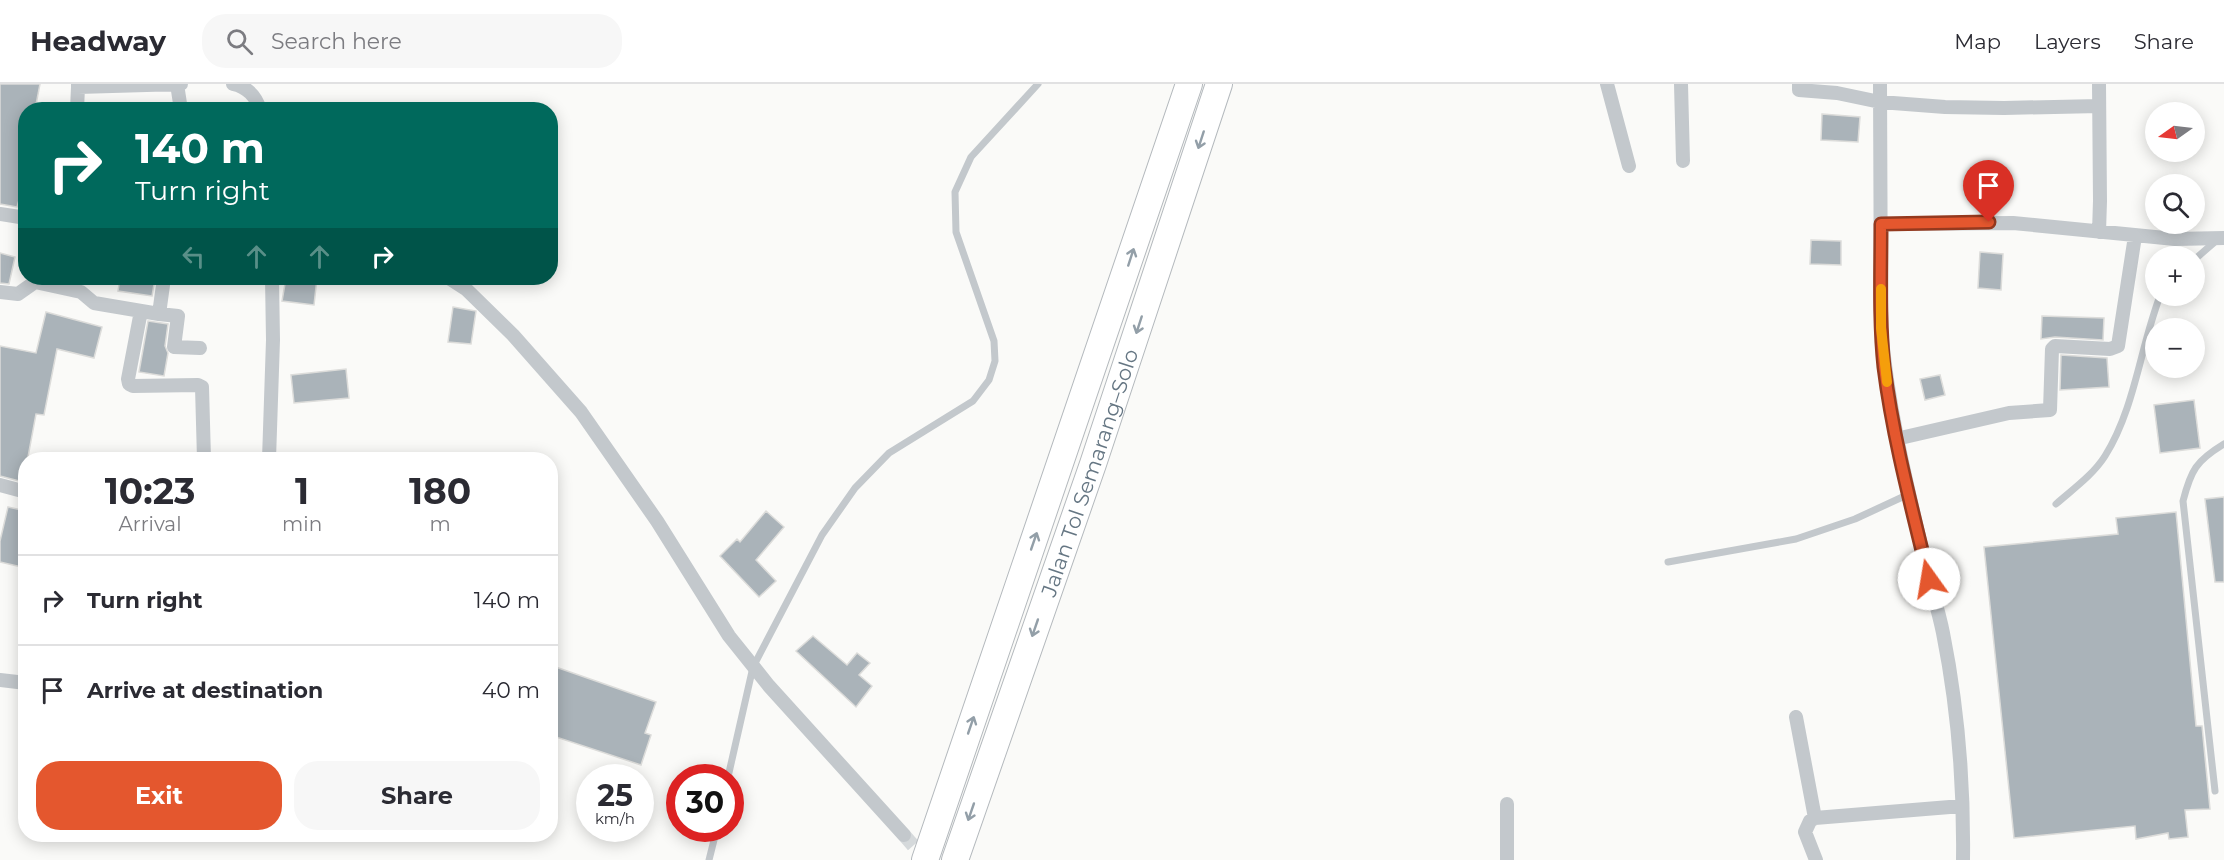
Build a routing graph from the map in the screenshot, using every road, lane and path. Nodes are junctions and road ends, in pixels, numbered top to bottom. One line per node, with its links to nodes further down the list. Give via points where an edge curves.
1 (179, 84): 11 (street); 13 (street)
2 (233, 84): 14 (street, via 247,89)
3 (1038, 84): 45 (lane, via 971,157 955,192 956,232 994,340 995,362 989,380 973,401 890,453 855,488 822,535)
4 (1188, 84): 57 (highway, Jalan Tol Semarang–Solo, one-way to 4)
5 (1219, 84): 58 (highway, Jalan Tol Semarang–Solo, one-way to 58, via 1093,464)
6 (1607, 84): 18 (street)
7 (1681, 84): 17 (street)
8 (1799, 84): 15 (street, via 1799,90)
9 (1880, 84): 15 (street)
10 (2099, 84): 16 (street)
11 (78, 85): 12 (street)
12 (77, 102)
13 (180, 102)
14 (257, 102)
15 (1880, 102): 16 (street, via 2004,108); 21 (street)
16 (2099, 106): 22 (street)
17 (1683, 161)
18 (1629, 166)
19 (0, 214): 20 (street)
20 (18, 217)
21 (1881, 224): 22 (street, via 1997,223); 36 (street, via 1881,328)
22 (2098, 232): 23 (street)
23 (2135, 236): 24 (street, via 2175,240); 36 (street, via 2118,346 2055,346 2050,410 2009,413)
24 (2222, 238): 25 (lane)
25 (2205, 251)
26 (31, 285): 31 (street, via 18,294)
27 (71, 285): 33 (street, via 94,303)
28 (163, 285): 34 (street)
29 (272, 285): 39 (street)
30 (460, 285): 45 (street, via 513,335 581,412)
31 (0, 292)
32 (2157, 306): 43 (lane, via 2118,432 2090,474)
33 (141, 311): 34 (street); 38 (street, via 129,384 202,387)
34 (159, 314): 35 (street, via 178,316 174,347)
35 (200, 348)
36 (1896, 439): 42 (street)
37 (2224, 444): 50 (lane, via 2208,454 2190,474 2183,501)
38 (204, 452)
39 (268, 452)
40 (0, 485): 41 (street)
41 (18, 490)
42 (1909, 494): 44 (lane, via 1855,519 1796,539); 52 (street, via 1951,679)
43 (2056, 504)
44 (1668, 562)
45 (753, 667): 49 (lane); 54 (street)
46 (0, 680): 47 (street)
47 (18, 682)
48 (1796, 717): 53 (street)
49 (731, 764)
50 (2215, 791)
51 (1507, 804): 59 (street)
52 (1962, 806): 53 (street); 61 (street)
53 (1815, 818): 60 (street, via 1805,832)
54 (904, 835)
55 (714, 842): 56 (lane)
56 (709, 860)
57 (925, 860)
58 (955, 860)
59 (1507, 860)
60 (1816, 860)
61 (1963, 860)

